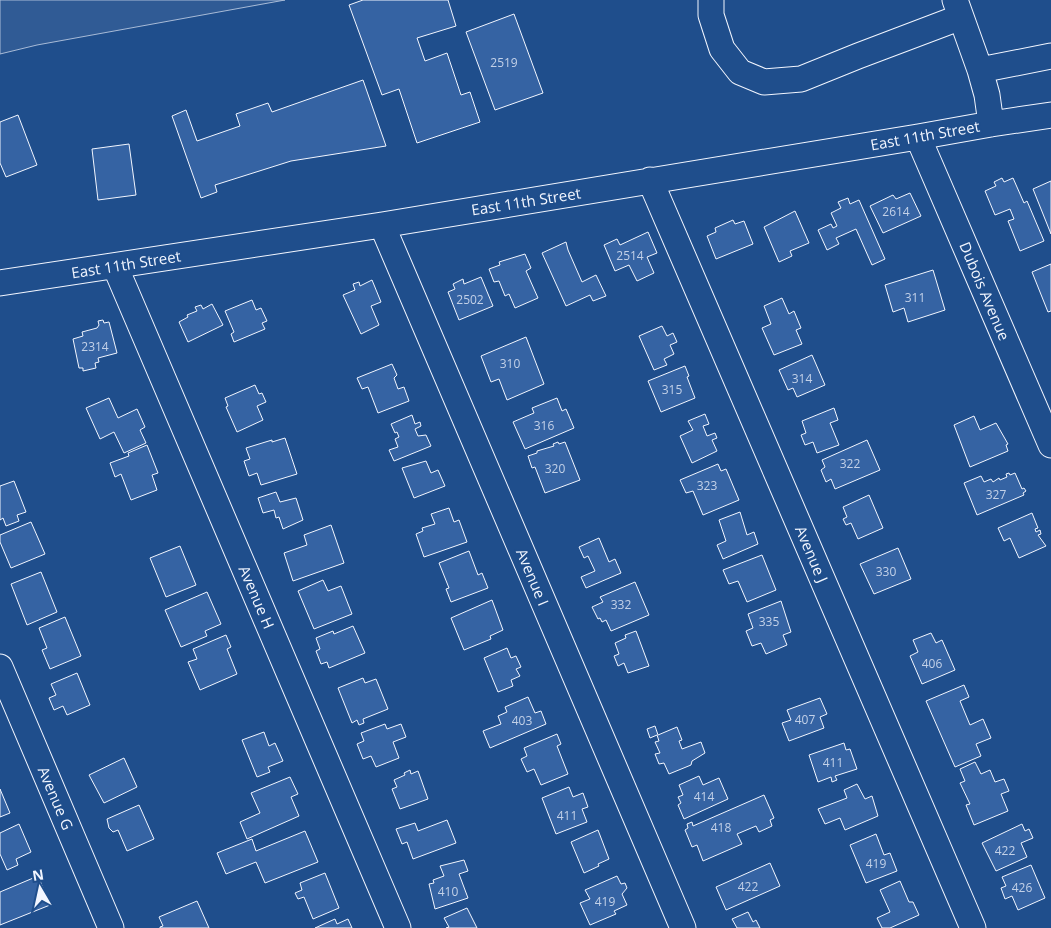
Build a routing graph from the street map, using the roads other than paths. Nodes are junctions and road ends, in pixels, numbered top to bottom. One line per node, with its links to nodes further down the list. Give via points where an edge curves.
1 (711, 0): 2 (street, via 711,15 722,48 740,72 764,82 801,79 858,56)
2 (958, 8): 4 (street)
3 (1051, 56): 4 (street)
4 (980, 70): 6 (street)
5 (1051, 115): 6 (street, East 11th Street)
6 (991, 124): 7 (street, East 11th Street)
7 (918, 137): 8 (street, East 11th Street); 12 (street, Dubois Avenue)
8 (650, 180): 9 (street, East 11th Street); 17 (street, Avenue J)
9 (382, 225): 10 (street, East 11th Street); 16 (street, Avenue I)
10 (115, 266): 11 (street, East 11th Street); 15 (street, Avenue H)
11 (0, 283)
12 (1051, 445)
13 (0, 667): 14 (street, Avenue G)
14 (111, 928)
15 (398, 928)
16 (683, 928)
17 (973, 928)

